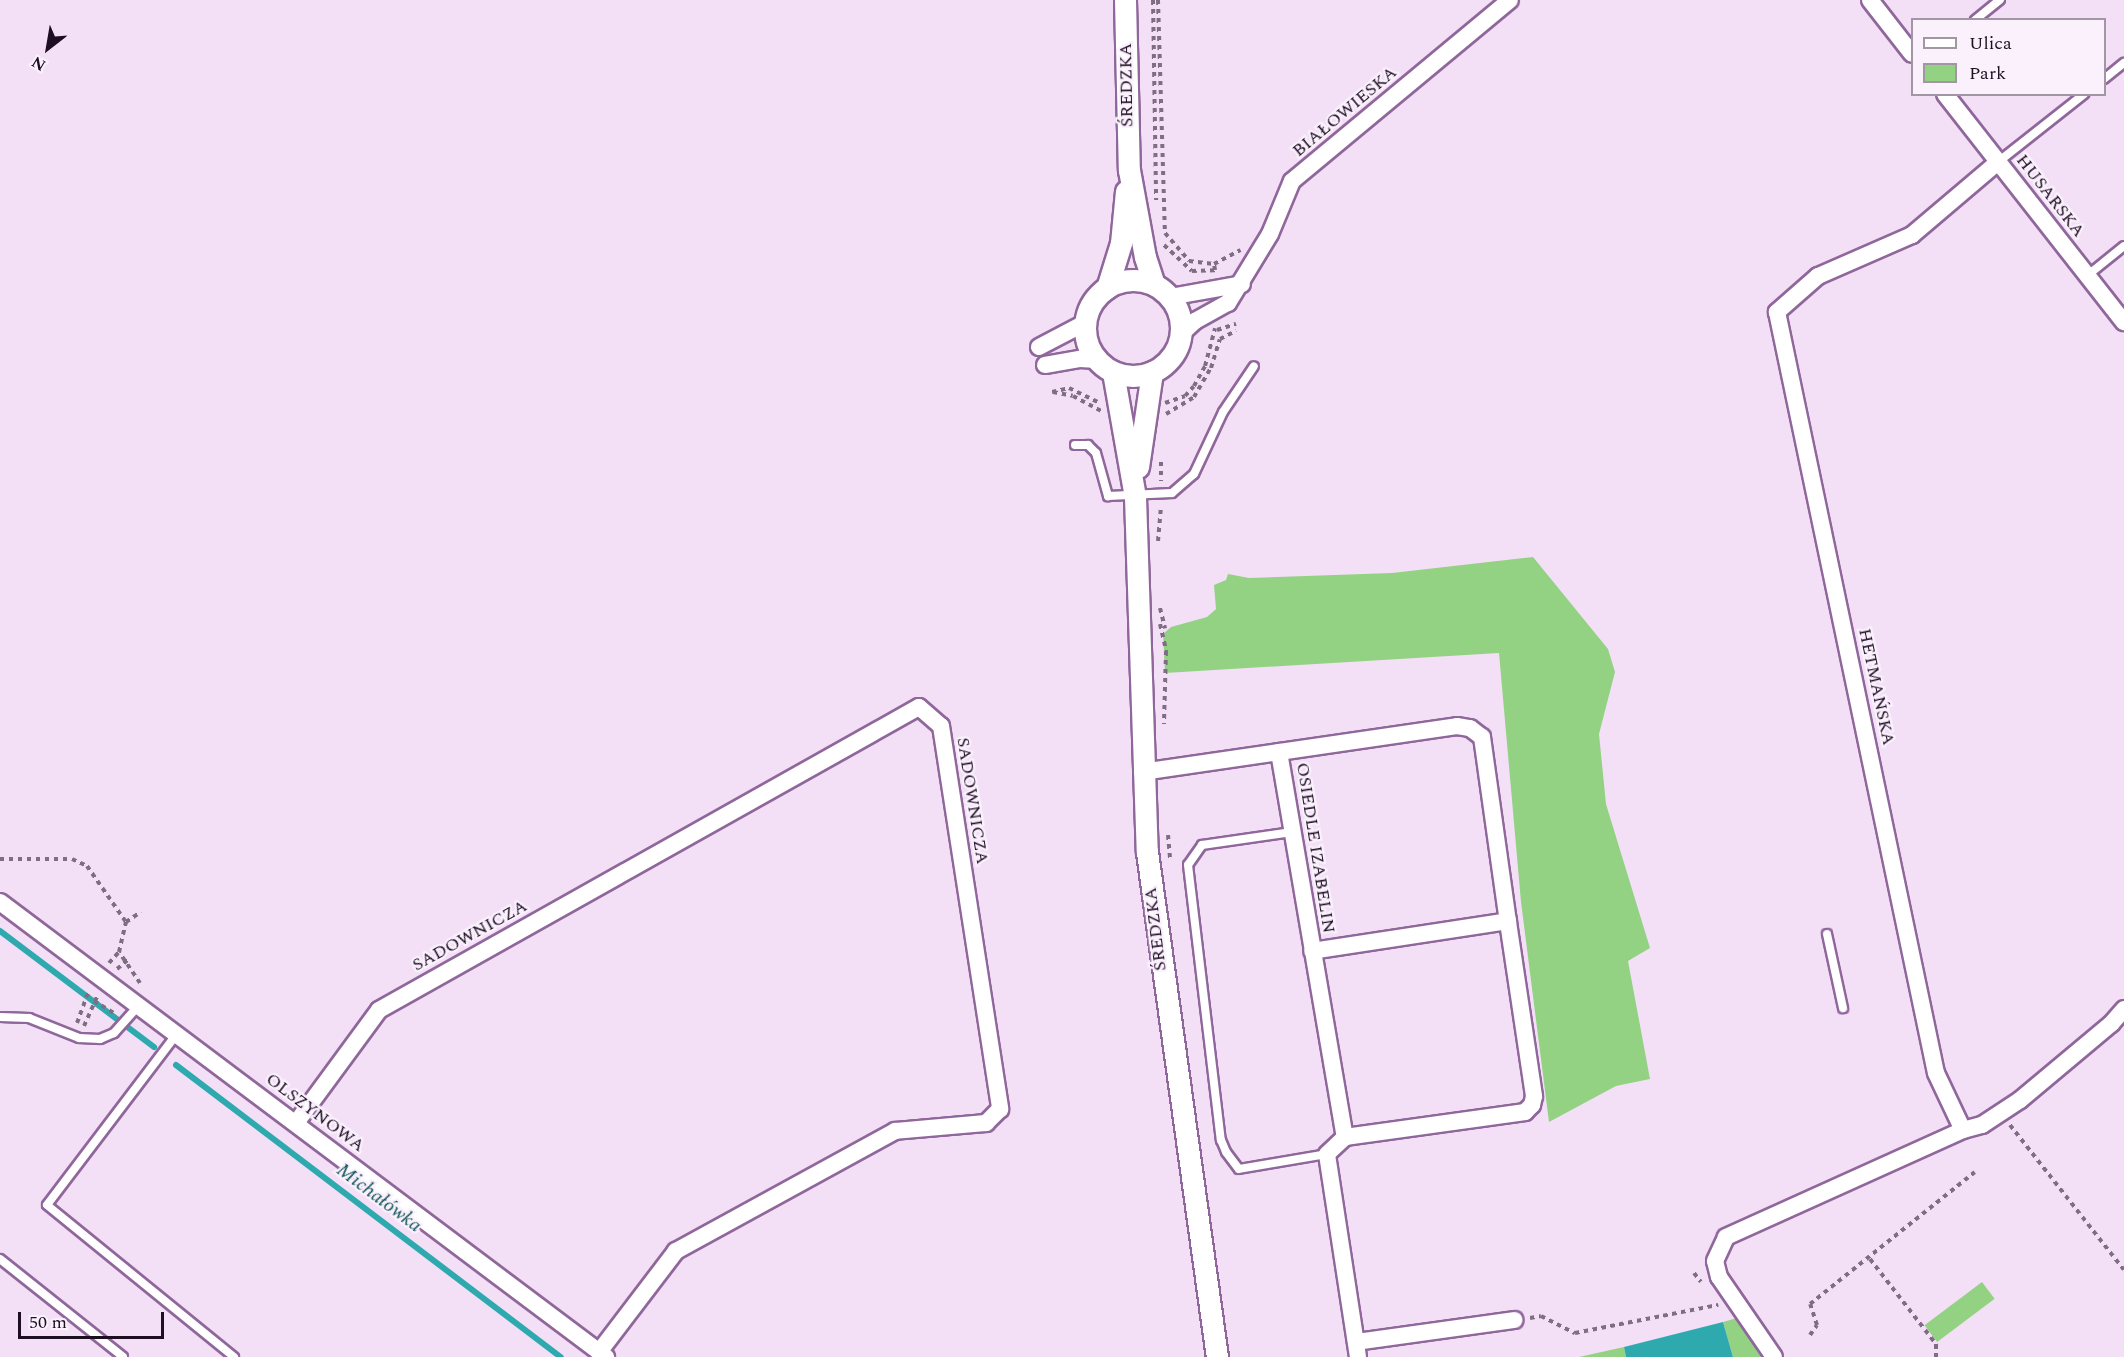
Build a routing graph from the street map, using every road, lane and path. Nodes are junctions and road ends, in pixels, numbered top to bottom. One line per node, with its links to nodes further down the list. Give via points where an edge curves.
1 (1125, 0): 14 (street, ŚREDZKA)
2 (1153, 0): 15 (path)
3 (1158, 0): 18 (path, via 1165,233 1175,250 1189,261 1205,266)
4 (1510, 0): 21 (street, BIAŁOWIESKA, via 1292,181 1270,234)
5 (1870, 0): 8 (street)
6 (2000, 0): 7 (lane)
7 (1978, 18)
8 (1911, 53)
9 (2124, 63): 10 (lane)
10 (2106, 77)
11 (1947, 96): 13 (street, HUSARSKA)
12 (2081, 96): 13 (lane)
13 (1998, 162): 20 (street, HUSARSKA); 64 (street, HETMAŃSKA, via 1912,235 1818,276 1778,312 1936,1073)
14 (1129, 170): 22 (street, ŚREDZKA, via 1120,243); 23 (street, ŚREDZKA)
15 (1156, 204)
16 (1157, 224): 19 (path, via 1162,242 1183,266 1192,271)
17 (2124, 246): 20 (lane)
18 (1214, 264)
19 (1215, 270)
20 (2088, 275): 25 (street, HUSARSKA)
21 (1242, 284): 23 (street); 29 (street, BIAŁOWIESKA, via 1228,303 1195,321)
22 (1107, 288): 23 (street, via 1130,280); 26 (street, via 1090,305)
23 (1162, 291): 29 (street, via 1179,315)
24 (1213, 320): 28 (path)
25 (2124, 322)
26 (1085, 323): 30 (street); 32 (street, via 1087,342)
27 (1236, 324): 28 (path)
28 (1215, 331): 37 (path, via 1194,386 1185,396 1162,404)
29 (1180, 335): 34 (street, via 1171,357)
30 (1039, 347)
31 (1045, 365): 32 (street, via 1080,359)
32 (1105, 366): 34 (street, via 1133,376); 40 (street, ŚREDZKA)
33 (1254, 366): 40 (lane, via 1222,412 1194,474 1182,488)
34 (1152, 372): 40 (street, ŚREDZKA)
35 (1107, 404): 36 (path, via 1069,388 1052,392 1072,396)
36 (1105, 414)
37 (1158, 417)
38 (1075, 445): 40 (lane, via 1088,445 1096,453 1108,496)
39 (1155, 463): 40 (path)
40 (1145, 496): 41 (path); 45 (street, ŚREDZKA)
41 (1151, 549)
42 (1153, 607): 43 (path, via 1166,651 1168,700)
43 (1163, 730)
44 (1279, 752): 45 (street, OSIEDLE IZABELIN); 47 (street, OSIEDLE IZABELIN); 52 (street, OSIEDLE IZABELIN, via 1457,726 1482,737)
45 (1142, 772): 78 (street, ŚREDZKA, via 1159,956)
46 (1162, 832): 49 (path)
47 (1292, 832): 55 (street, OSIEDLE IZABELIN); 66 (lane, via 1202,845 1188,865 1221,1140 1226,1152 1239,1169)
48 (0, 859): 53 (path, via 72,860 87,866)
49 (1164, 861)
50 (0, 902): 57 (street, OLSZYNOWA)
51 (141, 912): 53 (path)
52 (1508, 921): 55 (street, OSIEDLE IZABELIN); 65 (street, OSIEDLE IZABELIN, via 1534,1096 1532,1105 1525,1112)
53 (126, 922): 56 (path, via 119,952)
54 (1827, 934): 58 (lane)
55 (1312, 951): 65 (street, OSIEDLE IZABELIN)
56 (145, 987)
57 (138, 1006): 60 (lane, via 114,1033 100,1039 79,1038 29,1018); 61 (street, OLSZYNOWA)
58 (1843, 1008)
59 (2124, 1009): 64 (street, via 2020,1100 1982,1125)
60 (0, 1017)
61 (176, 1035): 63 (street, OLSZYNOWA); 77 (lane, via 47,1205)
62 (2008, 1122): 70 (path)
63 (296, 1123): 75 (street, OLSZYNOWA); 75 (street, SADOWNICZA, via 379,1010 919,707 941,726 1000,1109 986,1123 895,1131 676,1251)
64 (1963, 1130): 79 (street, via 1726,1237 1718,1247 1715,1261 1719,1277)
65 (1345, 1137): 66 (street)
66 (1328, 1154): 74 (street)
67 (1975, 1172): 69 (path)
68 (0, 1258): 76 (lane)
69 (1870, 1259): 73 (path, via 1810,1304 1817,1325); 80 (path, via 1936,1344)
70 (2124, 1270)
71 (1718, 1305): 72 (path, via 1575,1333 1541,1316)
72 (1514, 1320): 74 (street)
73 (1810, 1335)
74 (1357, 1349)
75 (602, 1354)
76 (123, 1357)
77 (234, 1357)
78 (1217, 1357)
79 (1774, 1357)
80 (1936, 1357)

